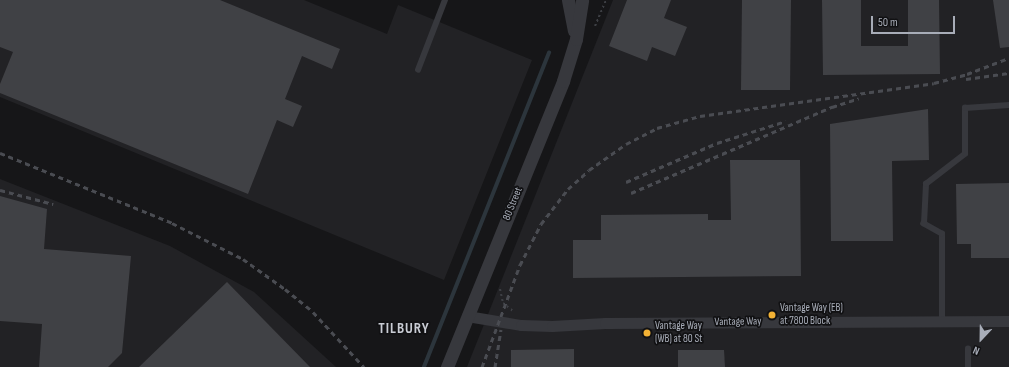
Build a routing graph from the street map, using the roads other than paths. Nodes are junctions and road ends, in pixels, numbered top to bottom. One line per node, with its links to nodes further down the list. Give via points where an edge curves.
1 (445, 0): 5 (lane)
2 (568, 0): 4 (street, 80 Street)
3 (582, 0): 4 (street, 80 Street)
4 (576, 39): 7 (street, 80 Street, via 563,81)
5 (418, 70)
6 (1009, 105): 9 (lane, via 966,108 965,154 926,184 924,224 942,234)
7 (467, 316): 9 (street, Vantage Way, via 544,326 605,323); 11 (street, 80 Street)
8 (1009, 321): 9 (street, Vantage Way)
9 (942, 322)
10 (968, 349): 12 (lane)
11 (447, 367)
12 (968, 367)

